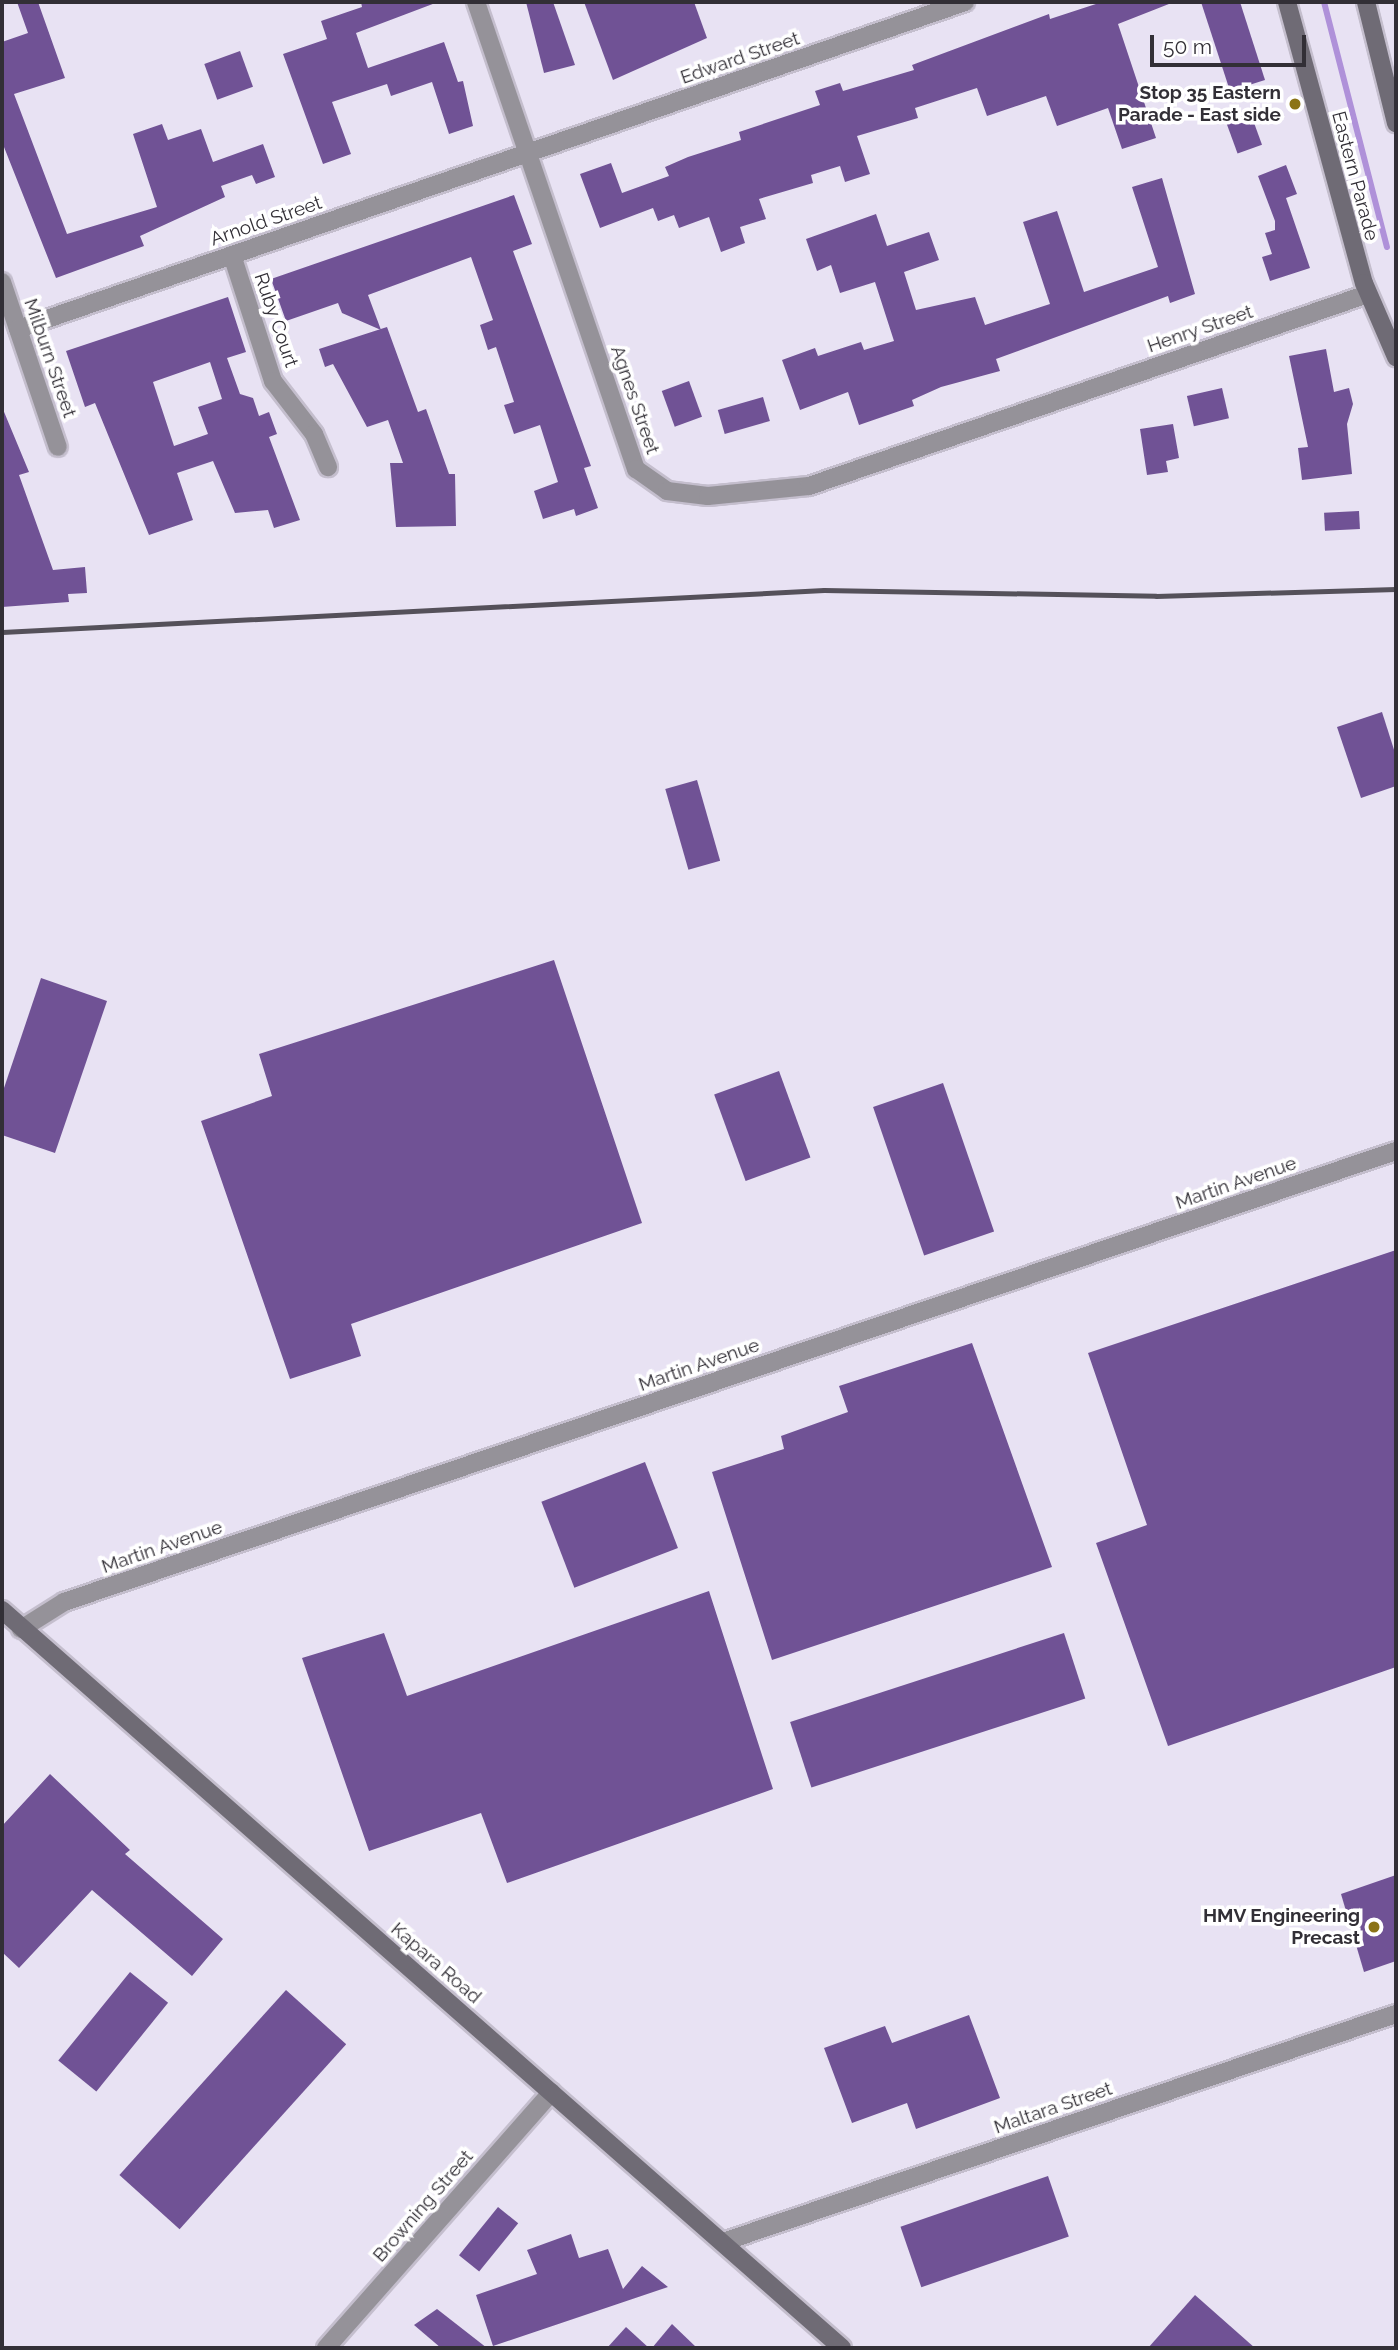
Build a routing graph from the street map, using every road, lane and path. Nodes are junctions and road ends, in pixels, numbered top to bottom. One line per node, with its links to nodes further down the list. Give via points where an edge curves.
1 (476, 2): 6 (street, Agnes Street)
2 (965, 2): 6 (street, Edward Street)
3 (1287, 2): 9 (street, Eastern Parade)
4 (1366, 2): 5 (street)
5 (1396, 123)
6 (528, 154): 7 (street, Arnold Street); 12 (street, Agnes Street, via 645,479 678,495 792,490)
7 (232, 254): 10 (street, Arnold Street); 14 (street, Ruby Court, via 274,381 314,434)
8 (2, 282): 10 (street, Milburn Street)
9 (1368, 294): 11 (street, Eastern Parade); 12 (street, Henry Street)
10 (18, 329): 13 (street, Milburn Street)
11 (1396, 357)
12 (1045, 404)
13 (58, 447)
14 (328, 467)
15 (1396, 1151): 17 (street, Martin Avenue, via 64,1602)
16 (2, 1610): 17 (street, Kapara Road)
17 (21, 1629): 19 (street, Kapara Road)
18 (1396, 2014): 20 (street, Maltara Street)
19 (552, 2092): 20 (street, Kapara Road); 21 (street, Browning Street)
20 (723, 2242): 22 (street, Kapara Road)
21 (326, 2348)
22 (842, 2348)

